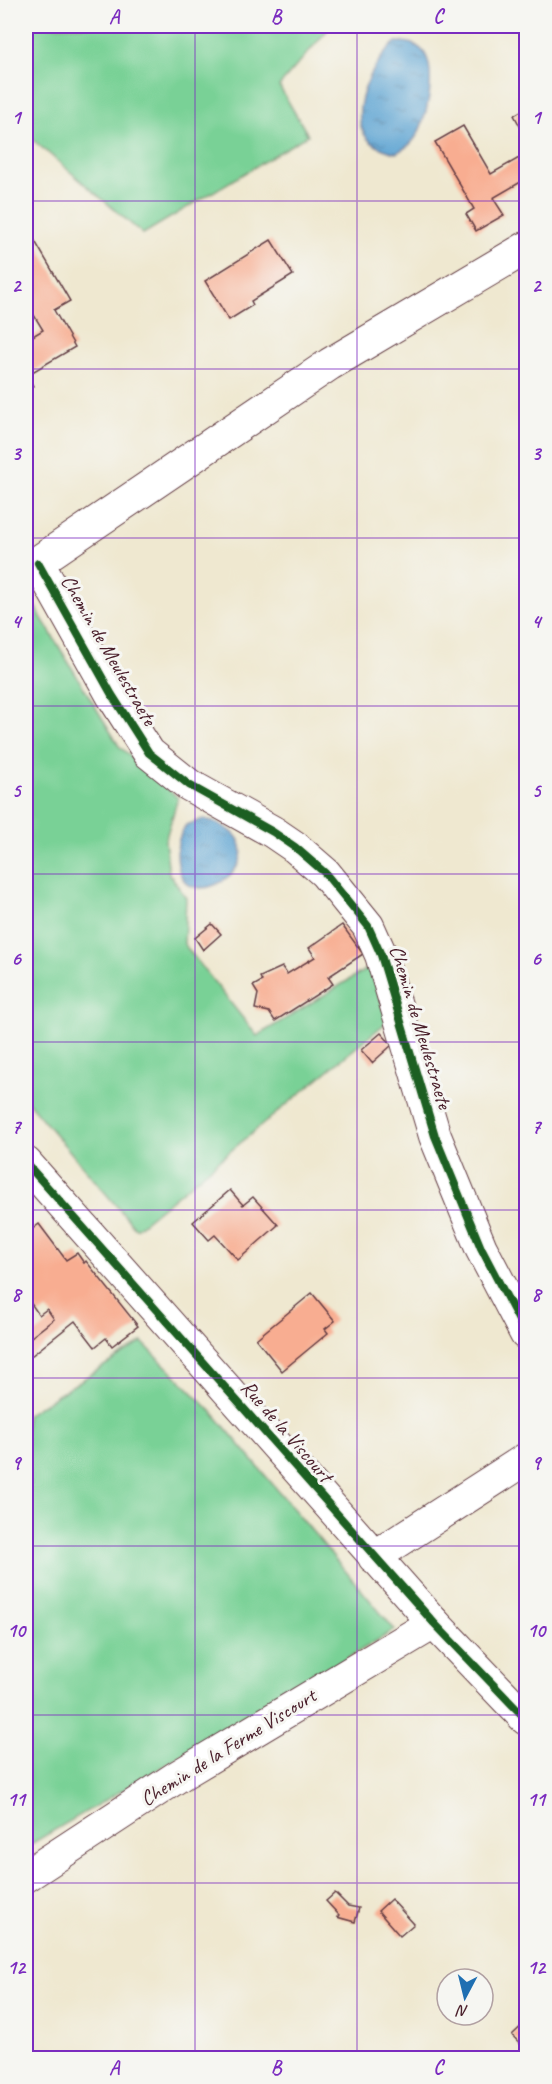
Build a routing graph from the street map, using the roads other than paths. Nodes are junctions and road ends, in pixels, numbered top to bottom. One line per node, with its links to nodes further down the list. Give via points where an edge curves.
1 (526, 248): 2 (street, Chemin de Meulestraete, via 330,364)
2 (32, 566): 4 (street, Chemin de Meulestraete, via 149,753 189,785 296,847 325,873 368,926 381,955 435,1136 481,1248)
3 (26, 1163): 6 (street, Rue de la Viscourt)
4 (526, 1334)
5 (526, 1459): 6 (street)
6 (375, 1557): 7 (street, Rue de la Viscourt)
7 (434, 1623): 8 (street, Rue de la Viscourt); 9 (street, Chemin de la Ferme Viscourt, via 180,1775)
8 (526, 1719)
9 (26, 1876)

